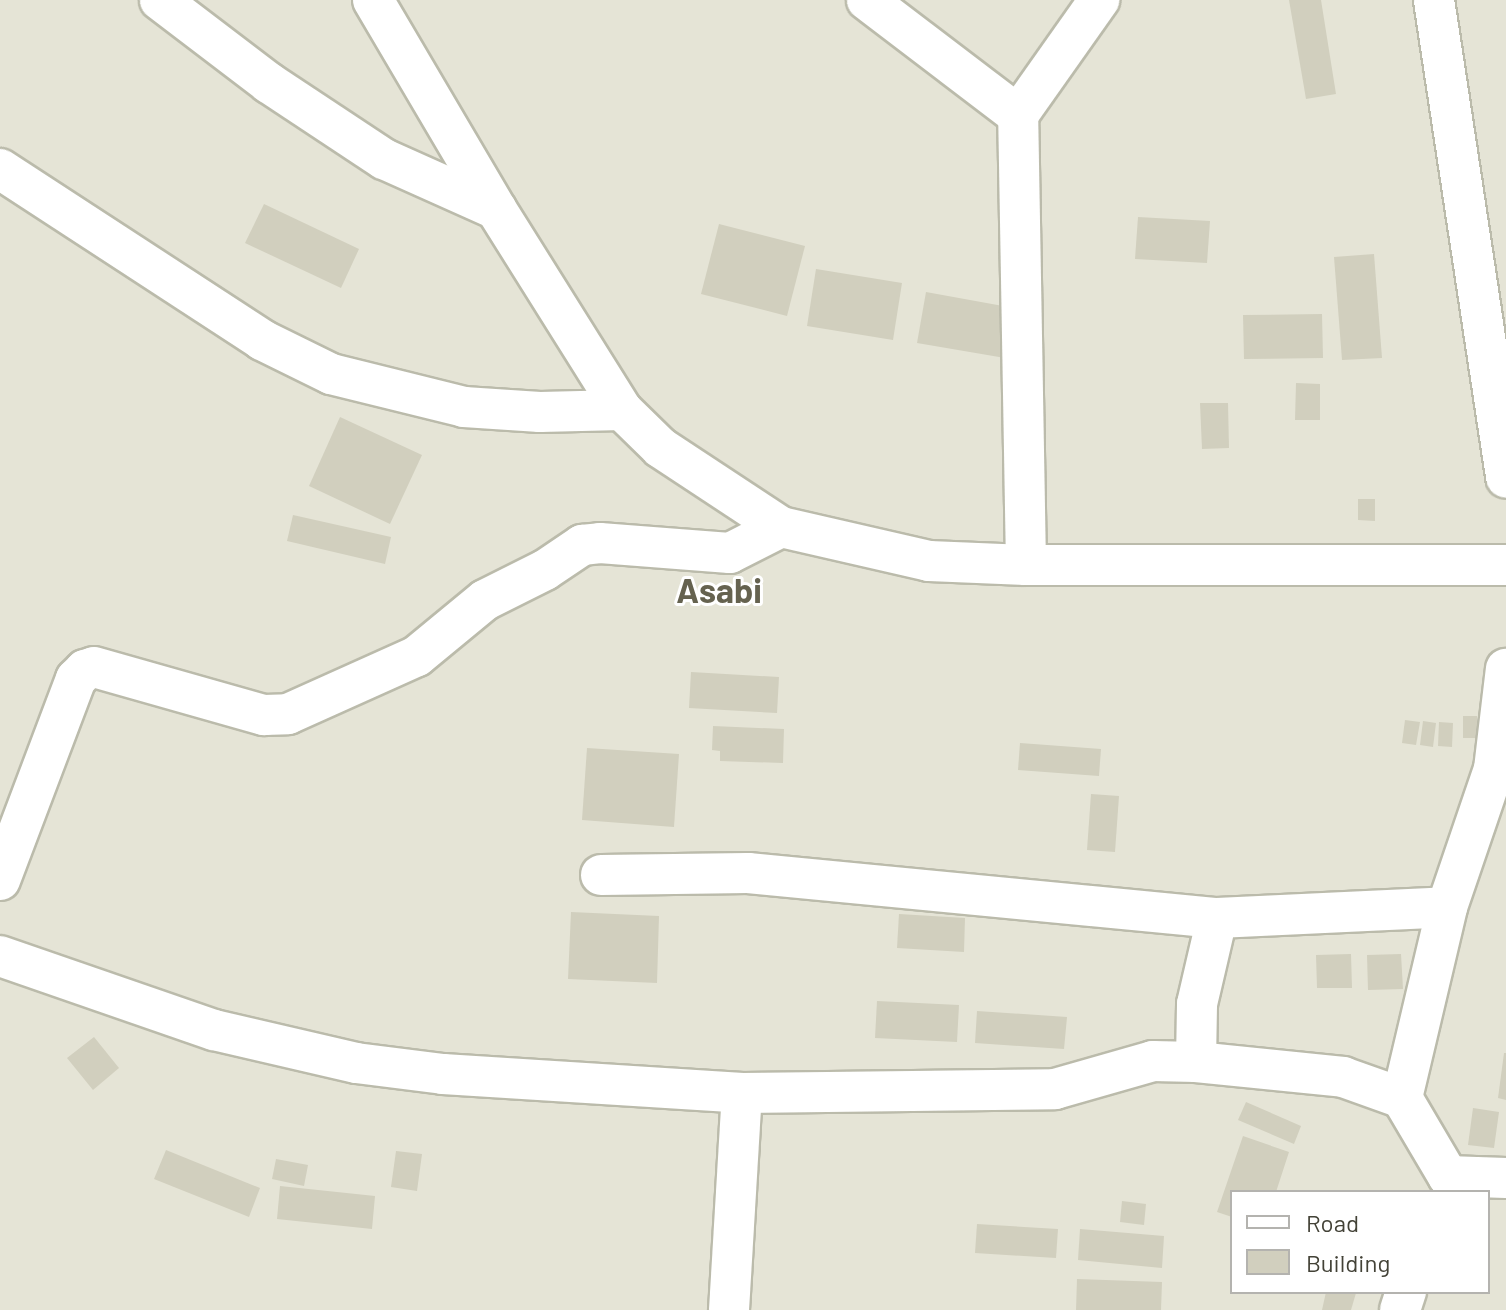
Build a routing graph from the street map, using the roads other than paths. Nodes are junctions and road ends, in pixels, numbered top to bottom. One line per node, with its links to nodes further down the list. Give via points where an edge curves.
1 (160, 0): 8 (street, via 269,83 384,159)
2 (373, 0): 8 (street)
3 (867, 0): 6 (street)
4 (1099, 0): 6 (street)
5 (1434, 0): 9 (street, via 1465,217)
6 (1018, 115): 13 (street)
7 (0, 169): 10 (street, via 262,340 331,374 464,407)
8 (496, 209): 10 (street)
9 (1489, 242): 11 (street)
10 (622, 410): 12 (street, via 661,448)
11 (1506, 478)
12 (781, 527): 13 (street, via 929,561); 18 (street, via 730,553 582,545 485,600 417,656 288,714 264,715 94,667 85,670 76,679)
13 (1026, 565): 14 (street)
14 (1506, 565)
15 (1506, 669): 16 (street)
16 (1500, 771): 19 (street)
17 (601, 875): 20 (street, via 748,873)
18 (0, 880)
19 (1447, 907): 20 (street); 24 (street)
20 (1217, 918): 22 (street, via 1197,1004)
21 (0, 956): 23 (street, via 214,1030 356,1063 443,1074)
22 (1196, 1062): 23 (street, via 1153,1061 1055,1089); 24 (street, via 1343,1077)
23 (742, 1093): 27 (street)
24 (1402, 1098): 26 (street)
25 (1506, 1178): 26 (street)
26 (1445, 1184)
27 (729, 1310)

